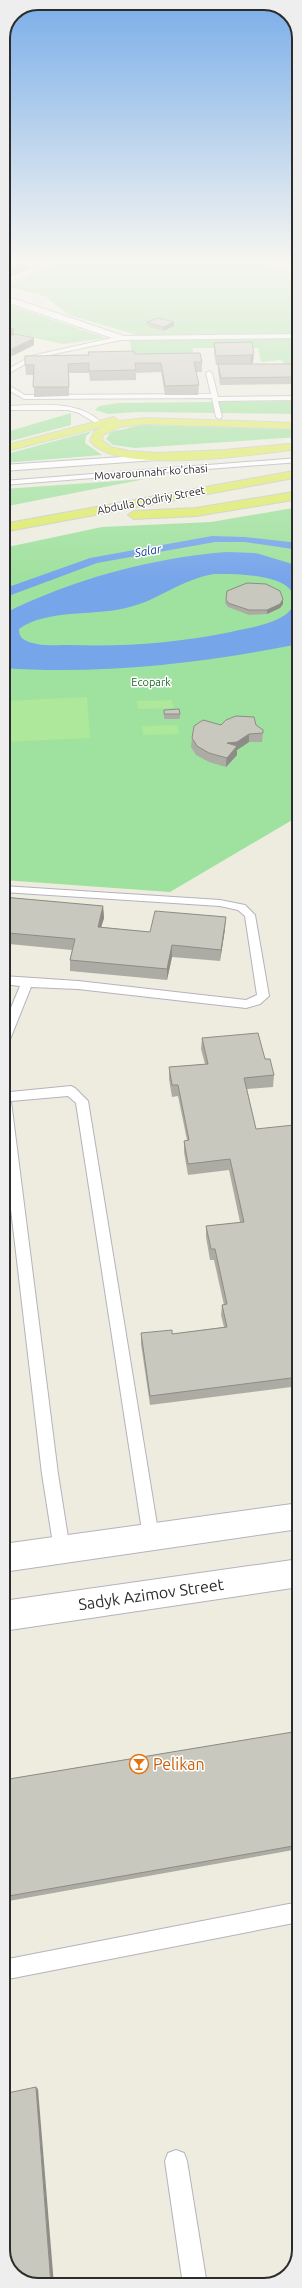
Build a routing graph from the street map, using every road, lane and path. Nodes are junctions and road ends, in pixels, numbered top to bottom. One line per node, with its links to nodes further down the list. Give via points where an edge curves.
1 (209, 374): 4 (lane)
2 (10, 388): 3 (lane, via 24,397)
3 (62, 398): 4 (lane); 7 (lane)
4 (215, 398): 5 (lane); 8 (lane)
5 (292, 398)
6 (10, 408): 7 (lane)
7 (69, 408): 10 (lane)
8 (219, 417): 9 (main road); 10 (main road, via 144,416)
9 (292, 420)
10 (99, 423): 12 (main road)
11 (292, 426): 14 (main road, via 145,421 112,427 98,434 96,438 97,445 107,451 123,456)
12 (10, 447)
13 (292, 447): 14 (main road)
14 (152, 458): 17 (street, Movarounnahr ko'chasi)
15 (292, 461): 19 (main road, Abdulla Qodiriy Street)
16 (292, 461): 20 (lane, Movarounnahr ko'chasi)
17 (10, 468)
18 (292, 474): 22 (main road, Abdulla Qodiriy Street)
19 (190, 480)
20 (10, 482)
21 (292, 496): 22 (main road, via 196,512)
22 (32, 522): 23 (main road, Abdulla Qodiriy Street)
23 (10, 527)
24 (10, 889): 26 (lane, via 220,903 241,907 250,915 263,996 256,1002 246,1004 78,985)
25 (10, 981): 26 (lane)
26 (27, 984): 27 (lane)
27 (10, 1025)
28 (10, 1092): 31 (lane, via 71,1091 82,1101)
29 (10, 1142): 32 (lane, via 50,1474)
30 (292, 1517): 31 (street)
31 (151, 1538): 32 (street)
32 (62, 1550): 33 (street)
33 (10, 1557)
34 (292, 1574): 35 (street, Sadyk Azimov Street)
35 (10, 1615)
36 (292, 1913): 37 (lane)
37 (10, 1969)
38 (176, 2161): 39 (lane)
39 (194, 2278)

